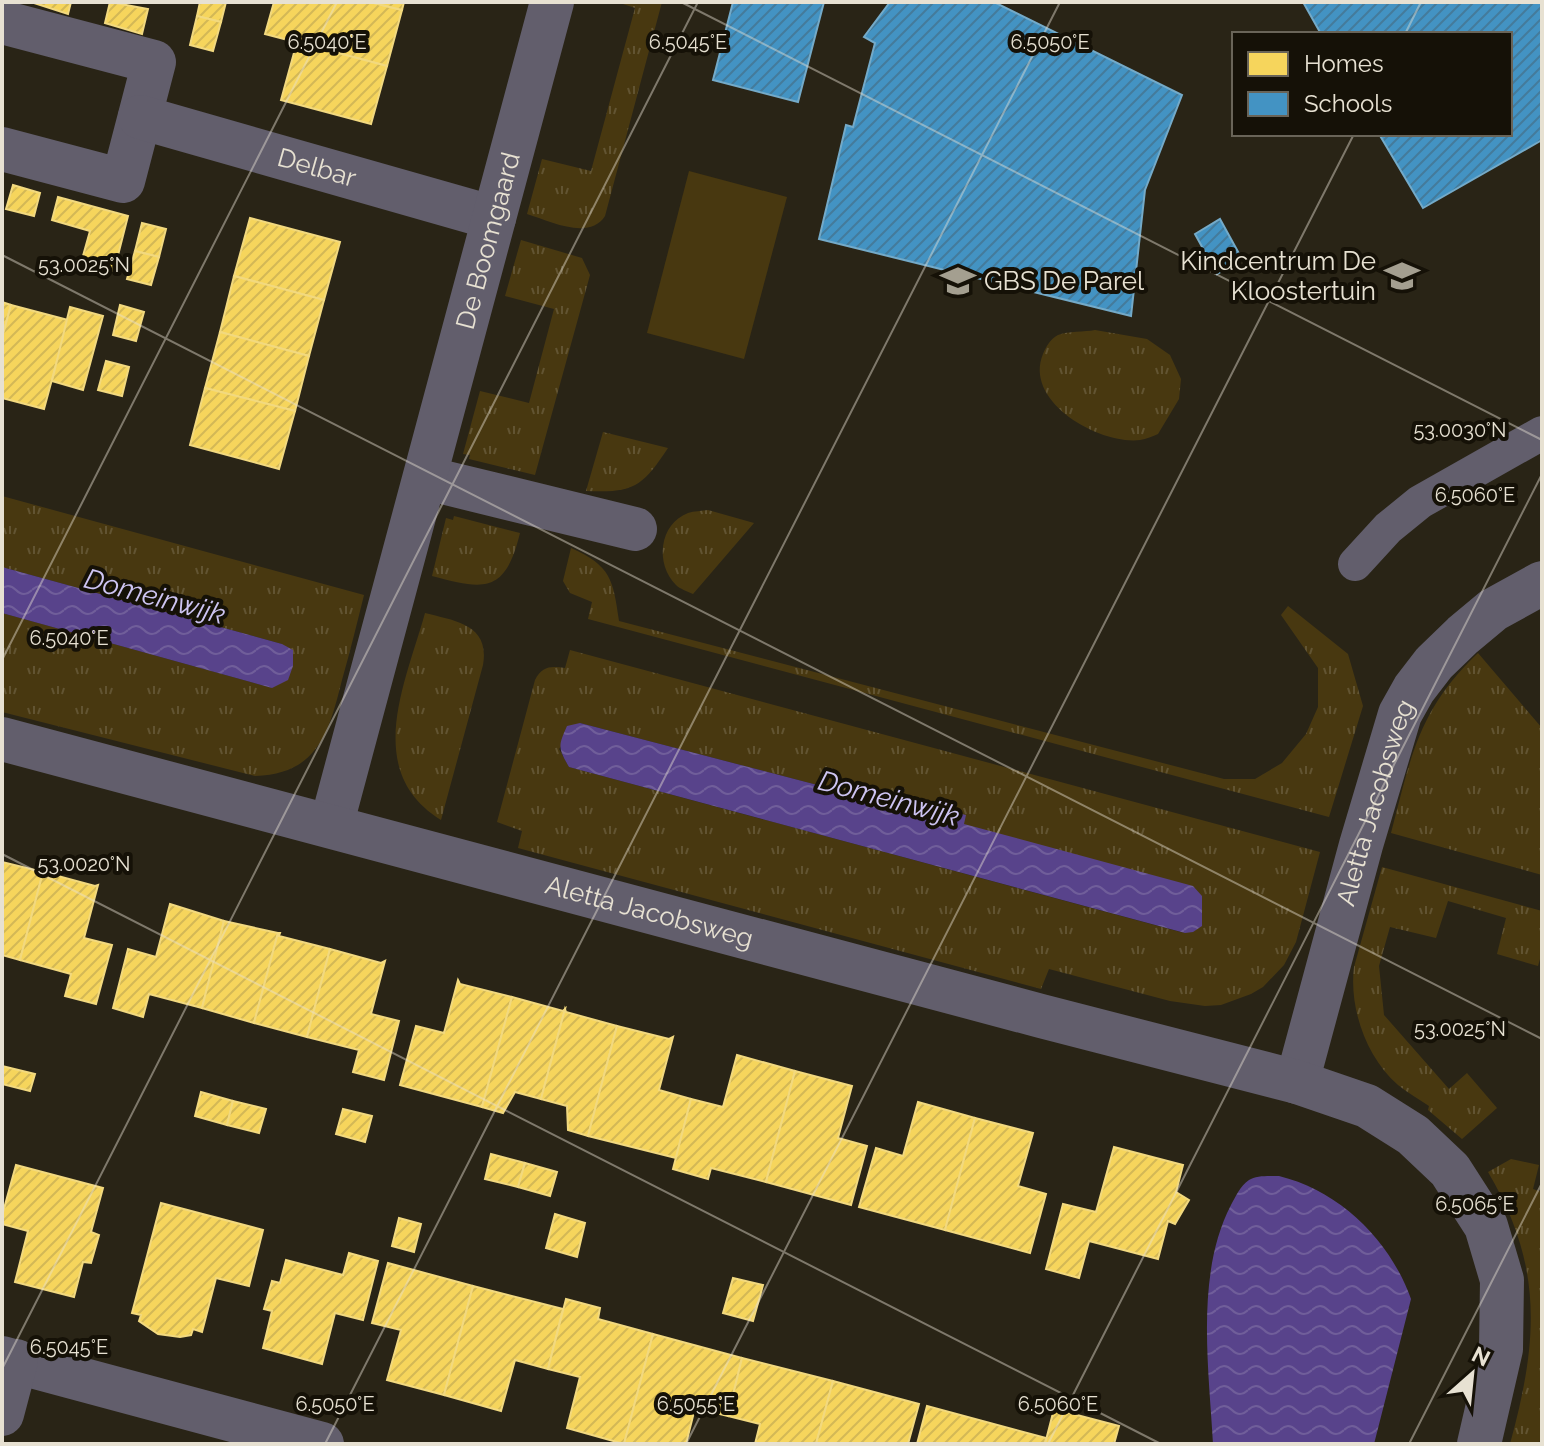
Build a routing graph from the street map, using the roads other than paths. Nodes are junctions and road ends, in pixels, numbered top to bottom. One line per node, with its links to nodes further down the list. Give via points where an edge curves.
1 (552, 2): 5 (street, De Boomgaard)
2 (2, 22): 3 (street, via 154,62)
3 (140, 117): 4 (street, via 123,181); 5 (street, Delbar)
4 (2, 149)
5 (494, 218): 7 (street, De Boomgaard)
6 (1542, 433): 9 (lane, via 1420,502)
7 (426, 478): 8 (street); 12 (street, De Boomgaard)
8 (635, 529)
9 (1355, 564)
10 (1542, 583): 13 (street, Aletta Jacobsweg, via 1493,610 1463,635 1420,680 1400,714)
11 (2, 739): 12 (street, Aletta Jacobsweg)
12 (331, 826): 13 (street, Aletta Jacobsweg)
13 (1297, 1082): 18 (street, Aletta Jacobsweg, via 1367,1106 1413,1135 1450,1170 1486,1226 1502,1280 1501,1349)
14 (9, 1360): 15 (street); 16 (street)
15 (2, 1414)
16 (275, 1438): 17 (street)
17 (322, 1444)
18 (1479, 1444)

